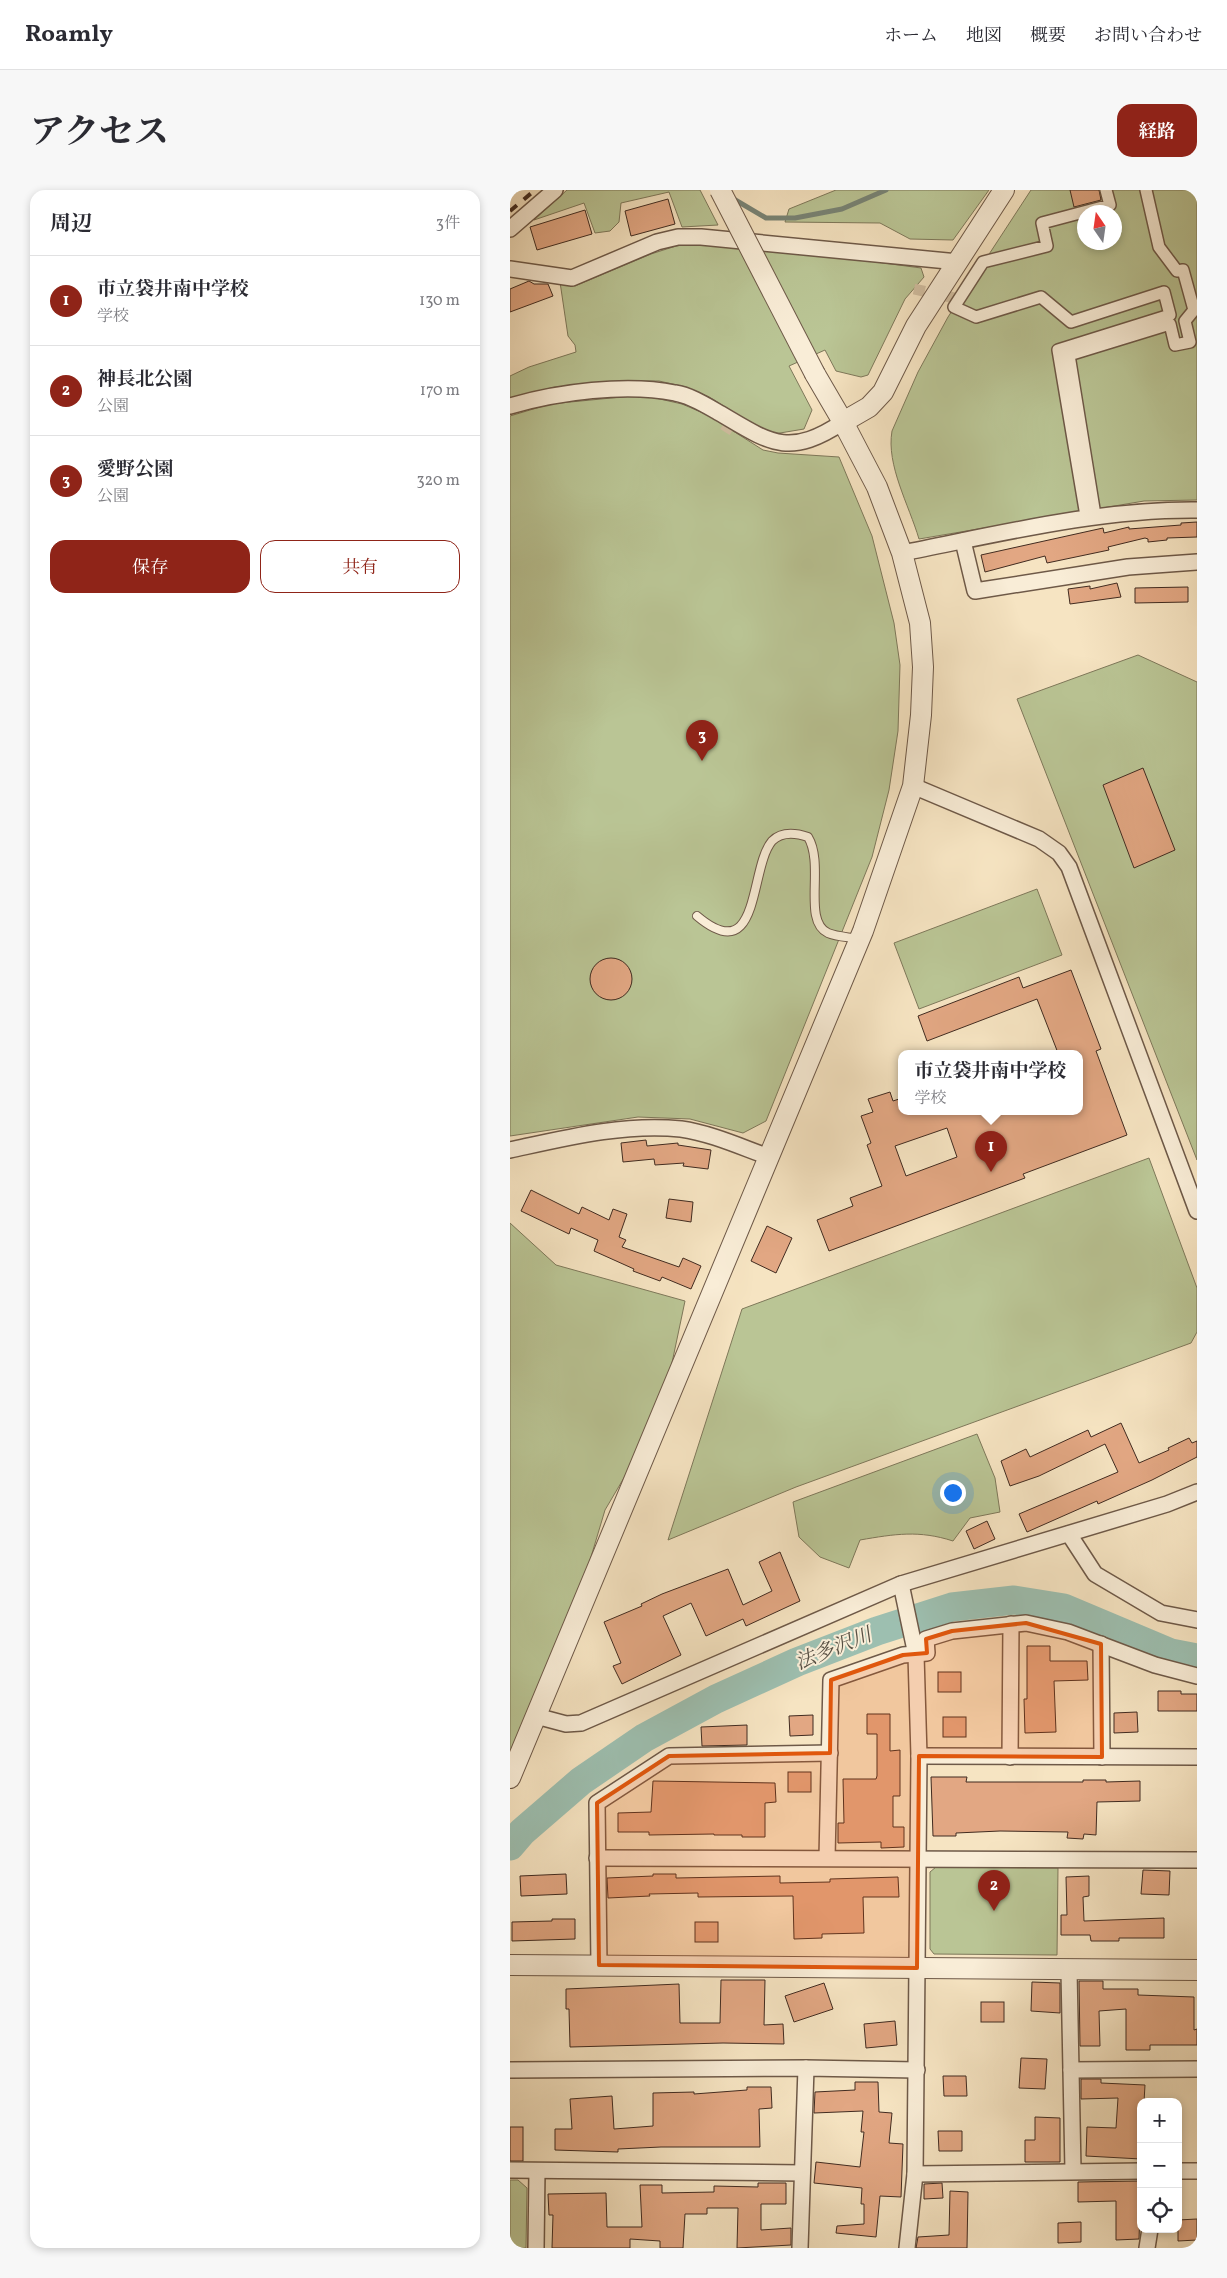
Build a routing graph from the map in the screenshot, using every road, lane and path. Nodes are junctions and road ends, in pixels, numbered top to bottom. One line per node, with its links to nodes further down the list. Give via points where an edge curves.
1 (555, 190): 6 (street)
2 (720, 190): 12 (street, bridge)
3 (1004, 190): 7 (street)
4 (1106, 190): 10 (street, via 1110,205 1042,223 1047,246 983,262 954,307 976,317 1041,297 1071,322 1164,292 1170,315 1058,350 1085,510 1094,509 1069,355 1170,324 1175,345 1190,342 1185,321 1194,310)
5 (1146, 190): 10 (street, via 1159,247 1177,271 1183,270)
6 (510, 229)
7 (958, 262): 8 (street, via 701,236 658,242 572,278); 12 (street, via 916,326 883,392 870,407)
8 (510, 269)
9 (1197, 274): 10 (street)
10 (1185, 278)
11 (510, 406): 12 (street, via 572,393 649,388 678,393 768,440 789,444 822,436)
12 (843, 422): 15 (street, via 877,487)
13 (1197, 510): 14 (street, via 1091,518)
14 (963, 541): 15 (street); 16 (street, via 975,591 1128,567)
15 (902, 553): 17 (street, via 920,623 923,667)
16 (1197, 562)
17 (913, 786): 19 (street); 22 (street, via 1039,839 1058,853 1069,867)
18 (697, 916): 19 (lane, via 718,930 738,928 746,920 772,842 782,834 796,834 808,837 812,844 817,923 828,932)
19 (859, 939): 21 (street)
20 (510, 1150): 21 (street, via 574,1136 633,1128 682,1129)
21 (768, 1157): 31 (street)
22 (1197, 1211)
23 (1197, 1492): 24 (street)
24 (1069, 1534): 25 (street); 26 (street, via 1095,1574 1161,1613)
25 (903, 1590): 29 (street); 31 (street, via 582,1723 566,1724)
26 (1197, 1620)
27 (1011, 1624): 28 (street, via 1026,1623 1068,1632); 29 (street, via 952,1631 926,1639 927,1653); 34 (street)
28 (1101, 1644): 30 (street, via 1155,1665); 35 (street)
29 (916, 1655): 32 (street, via 903,1655 831,1680); 33 (street)
30 (1197, 1676)
31 (536, 1716): 37 (street)
32 (830, 1753): 38 (street, via 669,1756 597,1803); 39 (street)
33 (919, 1756): 34 (street); 40 (street)
34 (1010, 1757): 35 (street)
35 (1102, 1757): 36 (street)
36 (1197, 1757)
37 (510, 1778)
38 (597, 1858): 39 (street); 43 (street)
39 (827, 1858): 40 (street)
40 (917, 1858): 41 (street); 44 (street)
41 (1197, 1860)
42 (510, 1965): 43 (street)
43 (599, 1965): 44 (street)
44 (917, 1968): 45 (street); 50 (street)
45 (1069, 1970): 46 (street); 51 (street)
46 (1197, 1970)
47 (806, 2068): 49 (street); 50 (street); 58 (street)
48 (1197, 2069): 51 (street)
49 (510, 2070)
50 (917, 2070): 59 (street)
51 (1071, 2070): 53 (street)
52 (510, 2170): 54 (street)
53 (1073, 2170): 55 (street); 59 (street)
54 (537, 2171): 58 (street); 61 (street)
55 (1137, 2171)
56 (1182, 2171): 57 (street)
57 (1197, 2171)
58 (802, 2173): 62 (street)
59 (915, 2174): 63 (street)
60 (1149, 2233): 64 (street)
61 (536, 2248)
62 (800, 2248)
63 (907, 2248)
64 (1147, 2248)

